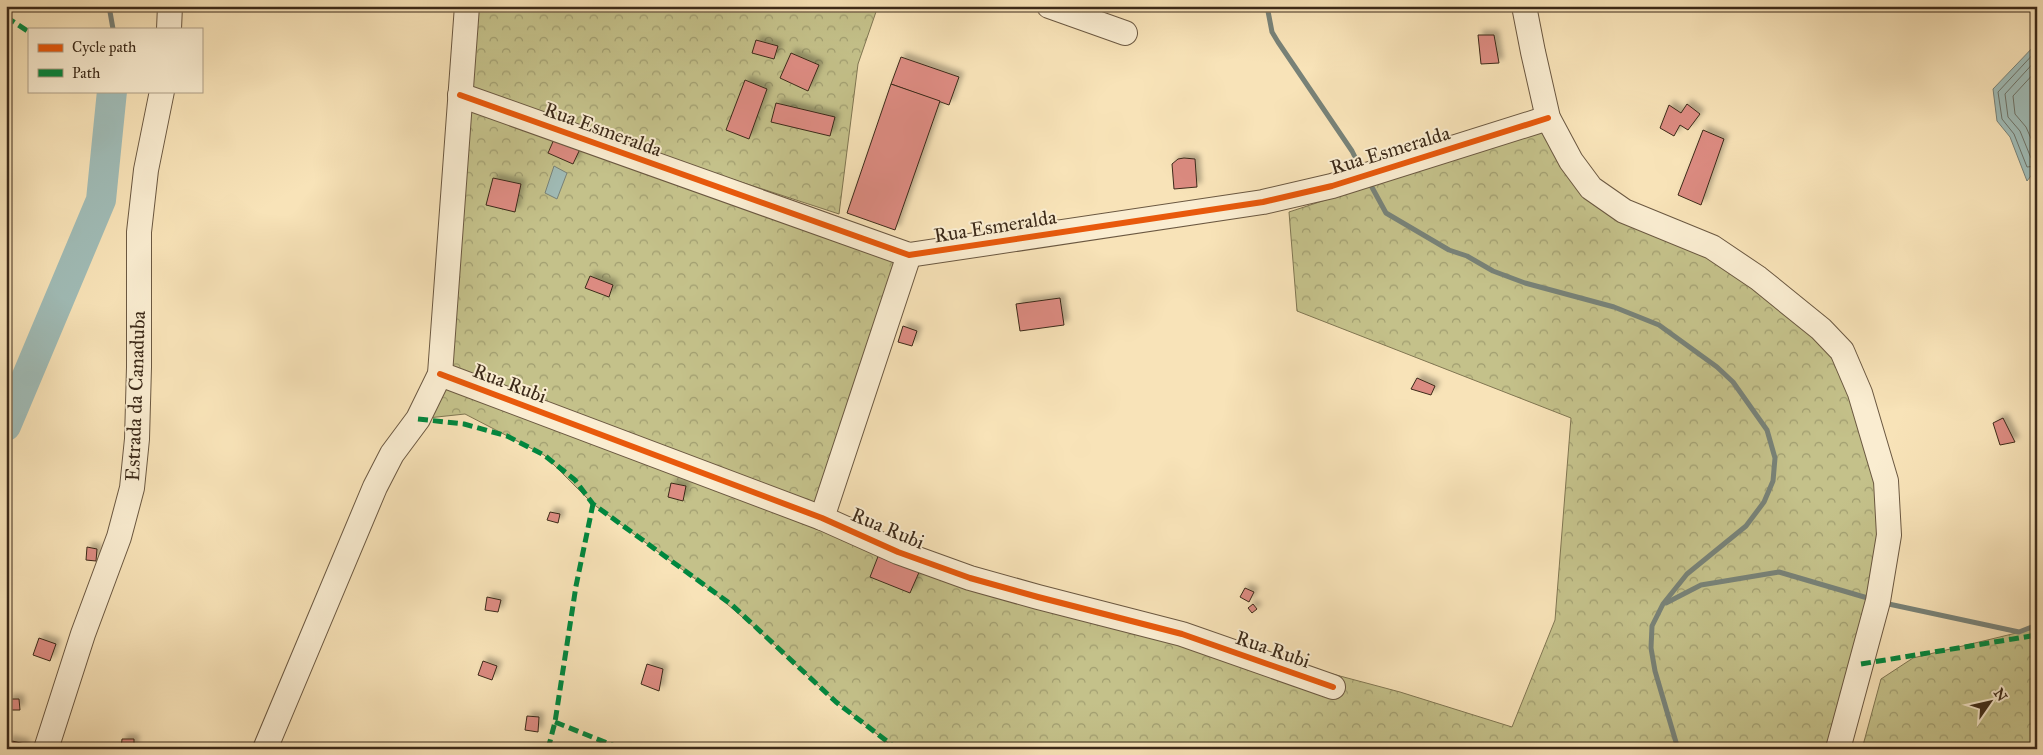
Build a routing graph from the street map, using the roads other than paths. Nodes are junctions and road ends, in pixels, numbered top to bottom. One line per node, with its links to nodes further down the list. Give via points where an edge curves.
1 (170, 6): 5 (street)
2 (467, 6): 8 (street)
3 (1049, 6): 6 (street)
4 (1524, 6): 9 (street)
5 (169, 28)
6 (1125, 34)
7 (162, 92): 14 (street, Estrada da Canaduba, via 146,170 139,232 140,367 132,488 119,537)
8 (460, 95): 10 (street, Rua Esmeralda); 11 (street)
9 (1548, 118): 10 (street, Rua Esmeralda, via 1332,186 1263,202); 16 (street, via 1571,161 1591,188 1624,211 1712,247 1758,278 1842,351 1860,393 1886,481 1889,535 1878,601)
10 (909, 255): 12 (street, Rua Rubi)
11 (440, 374): 12 (street, Rua Rubi); 15 (street, via 418,419 392,454 376,487)
12 (822, 518): 13 (street, Rua Rubi, via 898,552 970,578 1182,634)
13 (1333, 687)
14 (46, 749)
15 (265, 749)
16 (1838, 749)

